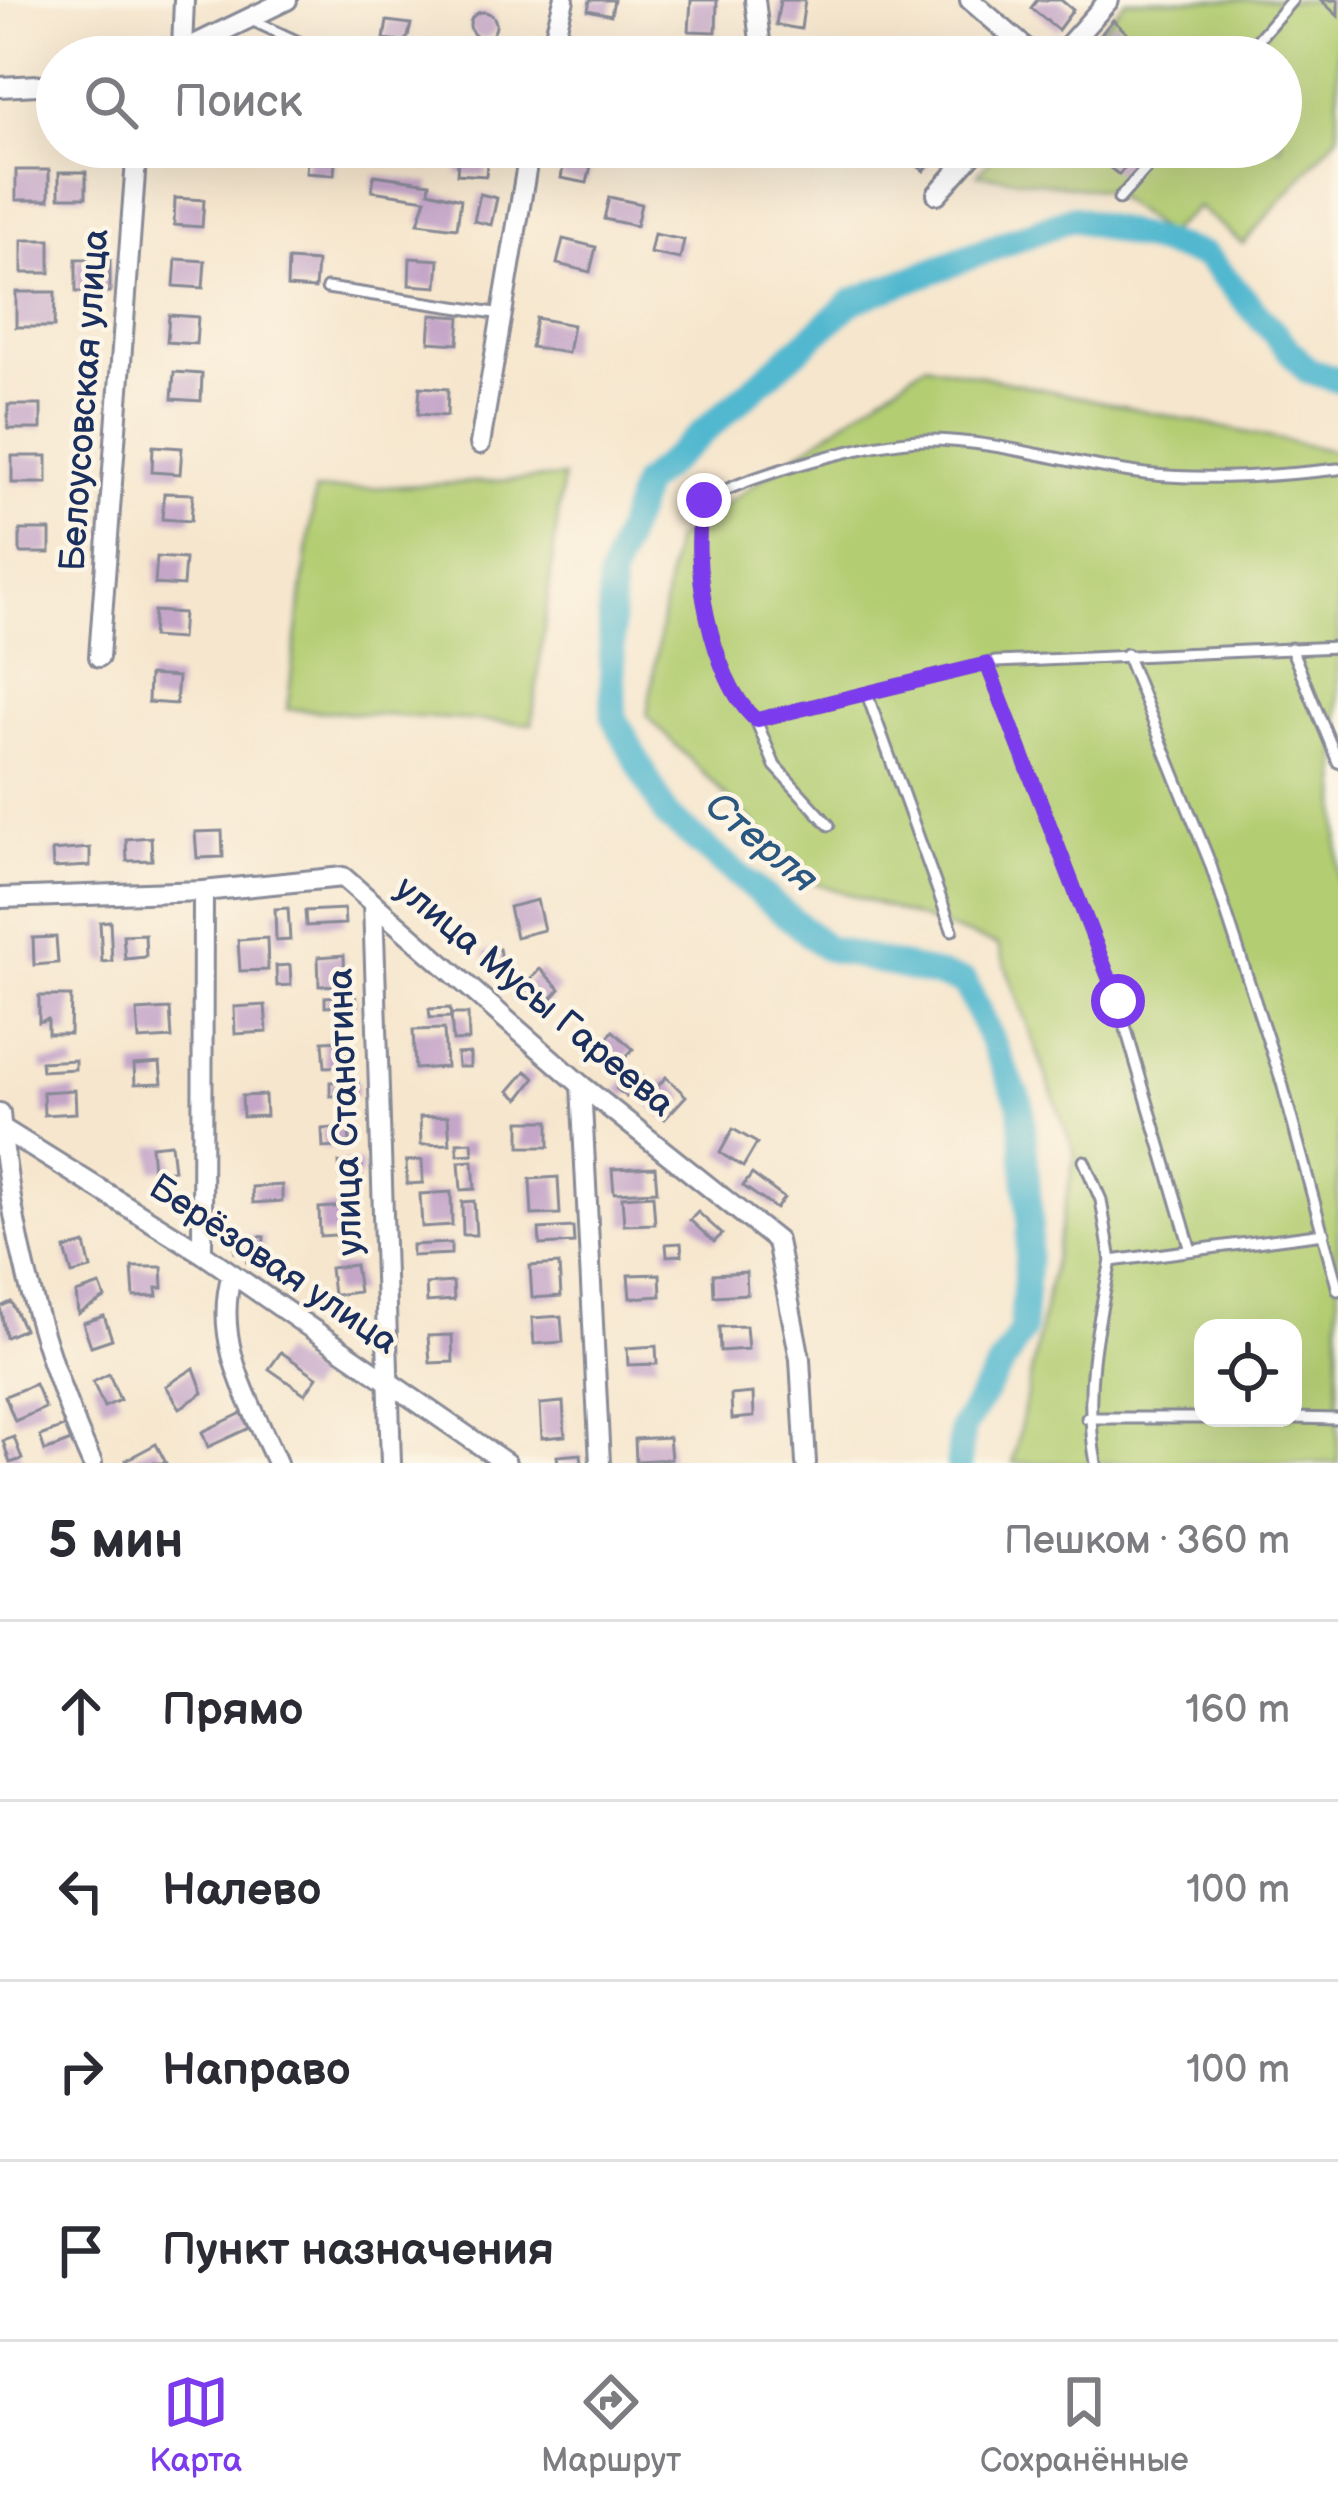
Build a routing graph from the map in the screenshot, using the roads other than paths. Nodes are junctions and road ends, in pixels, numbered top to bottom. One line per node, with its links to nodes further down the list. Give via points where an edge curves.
1 (184, 0): 9 (street)
2 (287, 0): 8 (street)
3 (564, 0): 12 (street)
4 (755, 0): 13 (street)
5 (970, 0): 14 (street)
6 (1109, 0): 15 (street)
7 (1292, 0): 16 (lane)
8 (249, 19): 10 (street); 11 (lane)
9 (179, 36)
10 (212, 36)
11 (286, 36)
12 (555, 36)
13 (759, 36)
14 (1012, 36)
15 (1077, 36)
16 (1261, 36)
17 (36, 85): 18 (street)
18 (0, 87)
19 (135, 168): 32 (street, Белоусовская улица)
20 (526, 168): 26 (street)
21 (960, 168): 23 (street)
22 (1146, 168): 24 (lane)
23 (937, 194)
24 (1119, 199)
25 (327, 288): 26 (lane)
26 (502, 314): 27 (street)
27 (480, 444)
28 (1338, 469): 35 (lane, via 1146,474 924,440 812,461 724,489 704,500 700,513 698,576 739,705)
29 (1338, 647): 30 (lane)
30 (1291, 648): 31 (lane); 36 (lane)
31 (1126, 654): 33 (lane); 46 (lane, via 1210,863)
32 (99, 658)
33 (987, 664): 34 (lane); 47 (lane, via 1118,1001)
34 (867, 694): 35 (lane); 41 (lane)
35 (756, 720): 37 (lane, via 775,766)
36 (1338, 762)
37 (829, 825)
38 (203, 891): 39 (street, улица Мусы Гареева); 40 (street, улица Мусы Гареева, via 343,878); 48 (street)
39 (0, 898)
40 (373, 904): 42 (street, улица Мусы Гареева); 52 (street, улица Станотина)
41 (952, 930)
42 (581, 1084): 61 (street); 62 (street, улица Мусы Гареева, via 776,1241 800,1359)
43 (0, 1113): 44 (street)
44 (1, 1128): 48 (street, Берёзовая улица); 57 (street, via 26,1285)
45 (1084, 1161): 49 (lane, via 1101,1200)
46 (1324, 1233): 47 (lane); 51 (lane)
47 (1190, 1247): 49 (lane)
48 (202, 1253): 50 (street, Берёзовая улица)
49 (1111, 1261): 53 (lane)
50 (232, 1274): 52 (street, Берёзовая улица); 58 (street, via 226,1345)
51 (1338, 1290)
52 (386, 1381): 59 (street, улица Станотина); 60 (street, Берёзовая улица)
53 (1088, 1418): 54 (lane); 63 (lane)
54 (1194, 1418)
55 (1302, 1418): 56 (lane)
56 (1338, 1419)
57 (92, 1463)
58 (277, 1463)
59 (391, 1463)
60 (506, 1463)
61 (600, 1463)
62 (806, 1463)
63 (1096, 1463)

